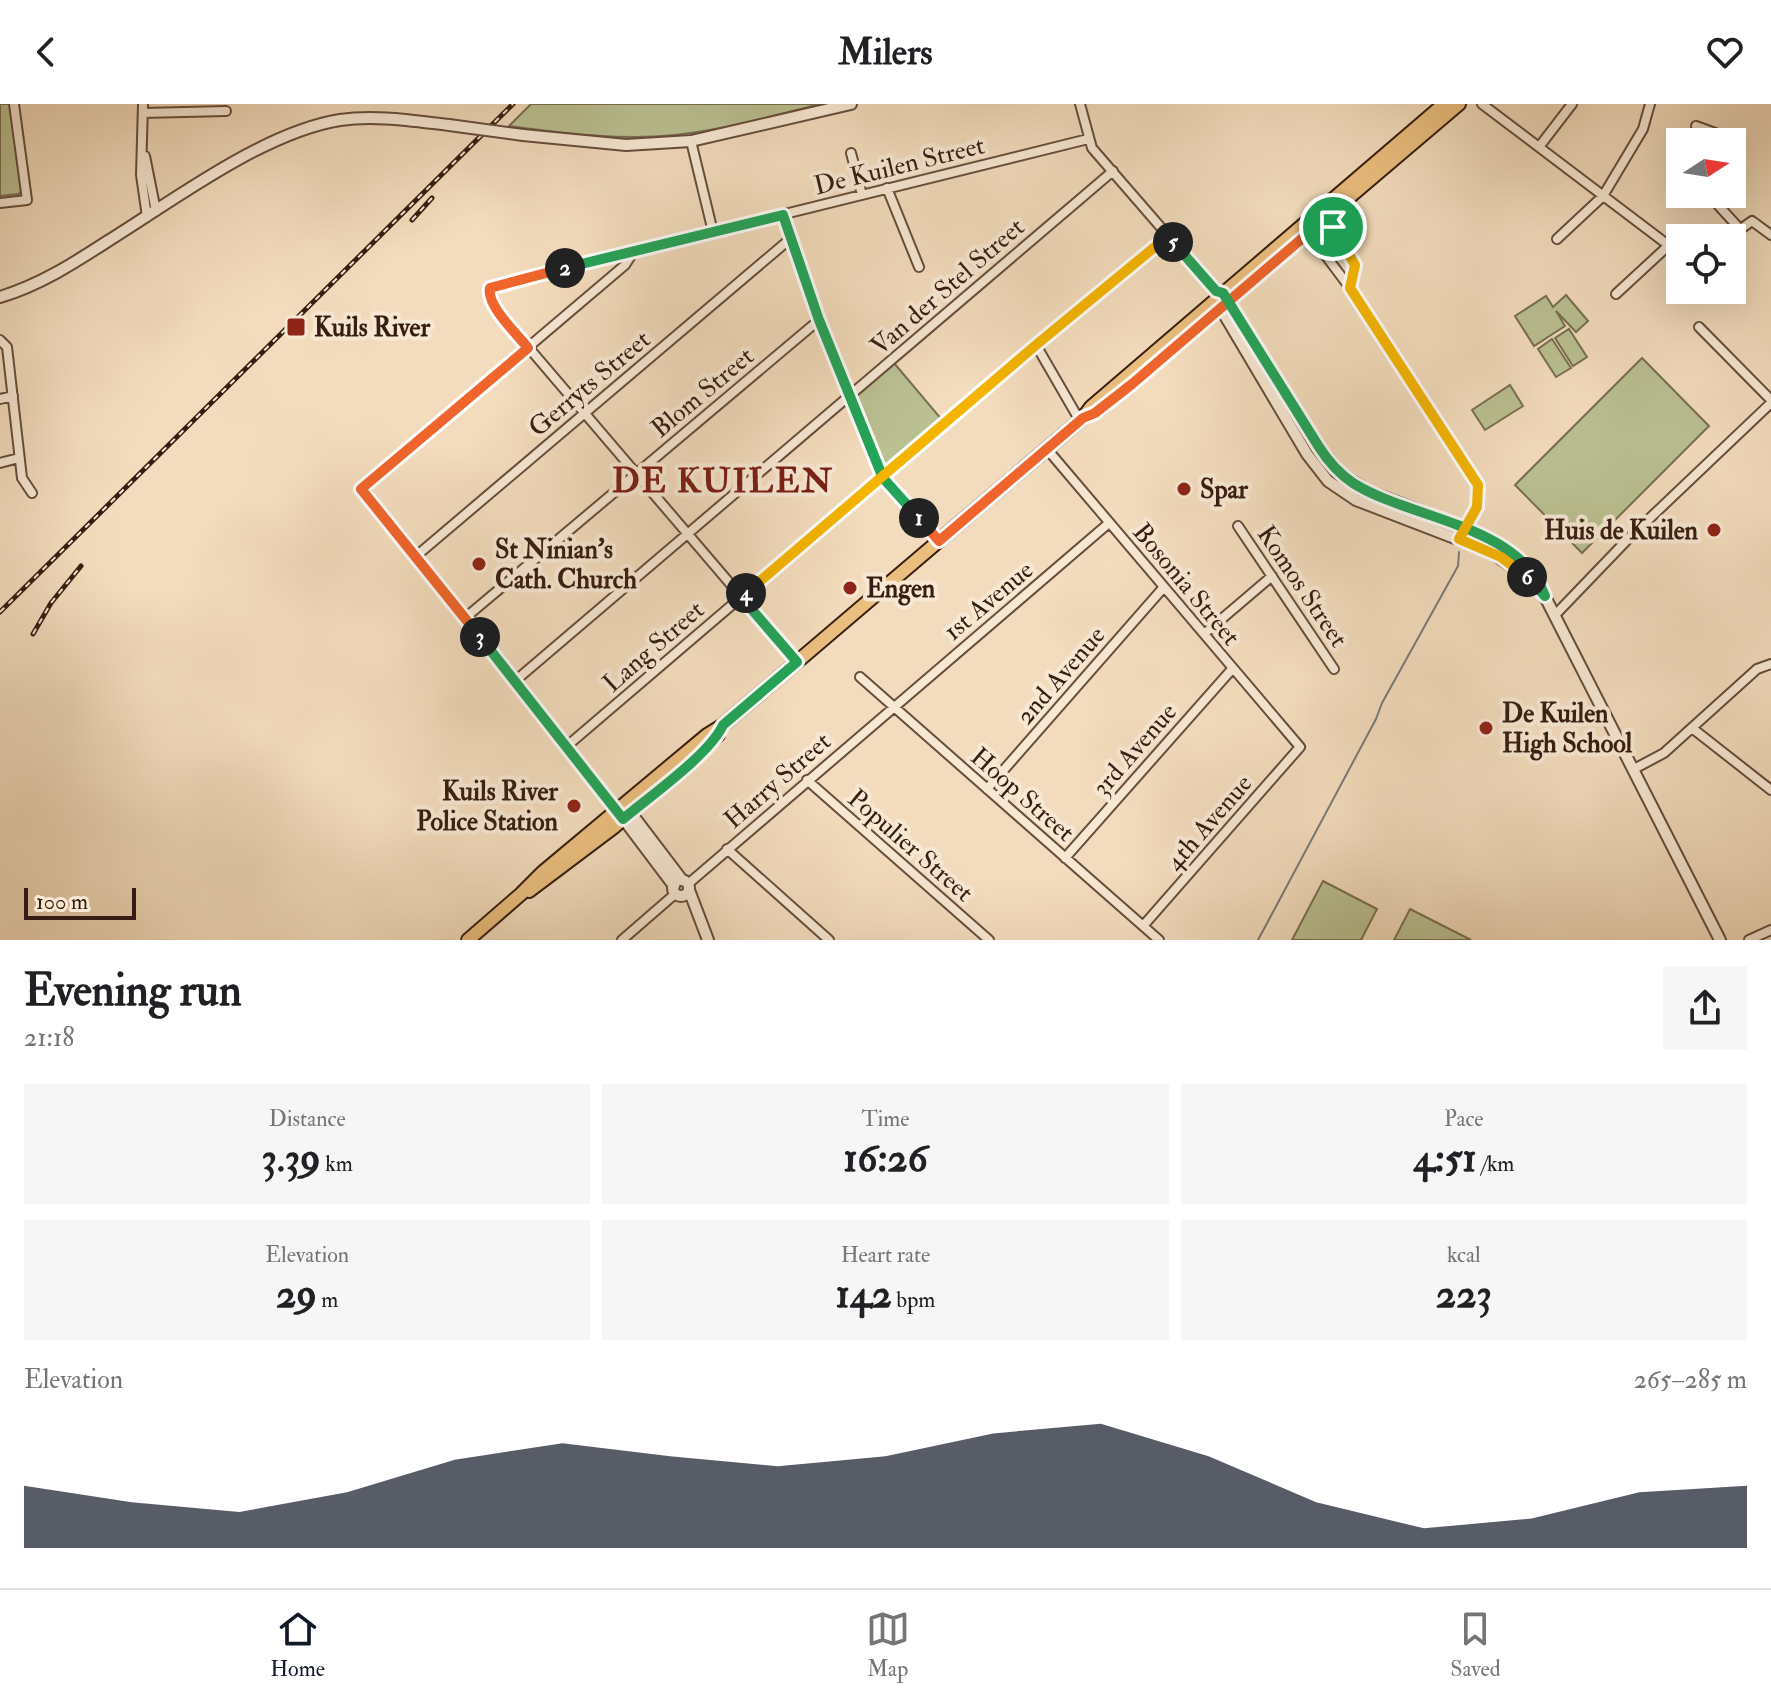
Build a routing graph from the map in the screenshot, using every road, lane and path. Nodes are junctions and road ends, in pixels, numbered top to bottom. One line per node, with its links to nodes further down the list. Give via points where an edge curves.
1 (14, 104): 21 (street, via 27,200)
2 (851, 104): 14 (street)
3 (1080, 104): 13 (street)
4 (1444, 104): 41 (main road)
5 (1459, 104): 23 (main road)
6 (1482, 104): 15 (street)
7 (1572, 104): 15 (street)
8 (1650, 104): 20 (street, via 1643,129)
9 (143, 108): 10 (street); 24 (street)
10 (226, 111)
11 (1696, 126): 12 (street)
12 (1701, 128)
13 (1088, 139): 17 (street); 18 (street, De Kuilen Street)
14 (691, 141): 24 (street, bridge, via 626,145 378,118 337,121 281,138); 28 (street)
15 (1539, 147): 20 (street)
16 (851, 153): 19 (street)
17 (1113, 171): 31 (street); 48 (street, Van der Stel Street)
18 (887, 188): 19 (street, De Kuilen Street); 37 (street)
19 (862, 195): 25 (street, De Kuilen Street)
20 (1603, 196): 33 (street); 34 (street)
21 (0, 203)
22 (1721, 208): 26 (street)
23 (1333, 212): 29 (street); 41 (main road)
24 (151, 214): 40 (street, via 62,270)
25 (783, 215): 28 (street, De Kuilen Street); 32 (street)
26 (1735, 224)
27 (1746, 224): 30 (street, via 1752,221)
28 (713, 232): 36 (street, De Kuilen Street)
29 (1336, 235): 38 (street, via 1355,265); 38 (street, via 1322,238 1320,248)
30 (1771, 235)
31 (1168, 236): 41 (street); 45 (street, Lang Street)
32 (790, 239): 42 (street); 51 (street, Gerryts Street)
33 (1557, 239)
34 (1666, 244)
35 (1666, 248): 39 (street)
36 (634, 251): 46 (street, via 625,265); 46 (street, De Kuilen Street, via 489,290 492,303)
37 (919, 267)
38 (1350, 288): 61 (street, via 1478,485 1479,501)
39 (1616, 294)
40 (0, 297)
41 (1221, 299): 52 (main road, via 1132,384); 61 (street, via 1334,468 1361,488); 63 (street, via 1307,454 1328,481 1356,500)
42 (819, 320): 48 (street); 56 (street, Blom Street)
43 (1699, 327): 50 (street)
44 (0, 340): 47 (street, via 7,347)
45 (1036, 345): 52 (street); 57 (street, Lang Street)
46 (528, 348): 51 (street); 65 (street, via 361,489)
47 (13, 396): 49 (street); 54 (street)
48 (850, 396): 57 (street); 62 (street, Van der Stel Street)
49 (0, 399)
50 (1771, 402): 70 (street)
51 (584, 413): 56 (street); 65 (street, Gerryts Street)
52 (1081, 419): 53 (main road)
53 (1047, 449): 59 (street, Bosonia Street); 64 (main road)
54 (19, 458): 55 (street); 58 (street, via 22,481)
55 (0, 463)
56 (635, 474): 62 (street); 71 (street, Blom Street)
57 (883, 478): 64 (street); 69 (street, Lang Street)
58 (32, 493)
59 (1109, 523): 67 (street, Bosonia Street); 79 (street, 1st Avenue)
60 (1238, 526): 66 (street, Komos Street)
61 (1465, 528): 63 (street); 68 (street, via 1516,558)
62 (687, 534): 69 (street); 78 (street, Van der Stel Street)
63 (1459, 539): 68 (street, via 1509,562)
64 (939, 541): 73 (main road)
65 (415, 557): 71 (street)
66 (1272, 576): 72 (street); 76 (street, Komos Street)
67 (1164, 587): 72 (street, Bosonia Street); 85 (street, 2nd Avenue)
68 (1545, 596): 70 (street)
69 (741, 597): 73 (street); 82 (street, Lang Street)
70 (1556, 614): 83 (street)
71 (465, 618): 78 (street)
72 (1204, 634): 75 (street, Bosonia Street)
73 (797, 662): 87 (main road, via 723,725 699,754)
74 (1771, 664): 80 (street, via 1757,669)
75 (1233, 668): 81 (street, Bosonia Street); 89 (street, 3rd Avenue)
76 (1334, 669)
77 (860, 677): 79 (street, Hoop Street)
78 (515, 681): 82 (street)
79 (893, 707): 84 (street, Harry Street); 85 (street, Hoop Street)
80 (1692, 728): 83 (street, via 1664,753); 86 (street)
81 (1298, 744): 91 (street, 4th Avenue)
82 (567, 746): 87 (street)
83 (1634, 769): 99 (street)
84 (807, 780): 88 (street, Harry Street); 97 (street, Populier Street)
85 (987, 789): 89 (street, Hoop Street)
86 (1771, 790)
87 (622, 811): 90 (street); 93 (main road)
88 (727, 849): 90 (street, Harry Street); 96 (street)
89 (1065, 858): 91 (street, Hoop Street)
90 (682, 888): 94 (street, Harry Street); 95 (street)
91 (1143, 926): 98 (street, Hoop Street)
92 (1771, 930): 100 (street)
93 (468, 940)
94 (622, 940)
95 (708, 940)
96 (829, 940)
97 (989, 940)
98 (1159, 940)
99 (1720, 940)
100 (1749, 940)

